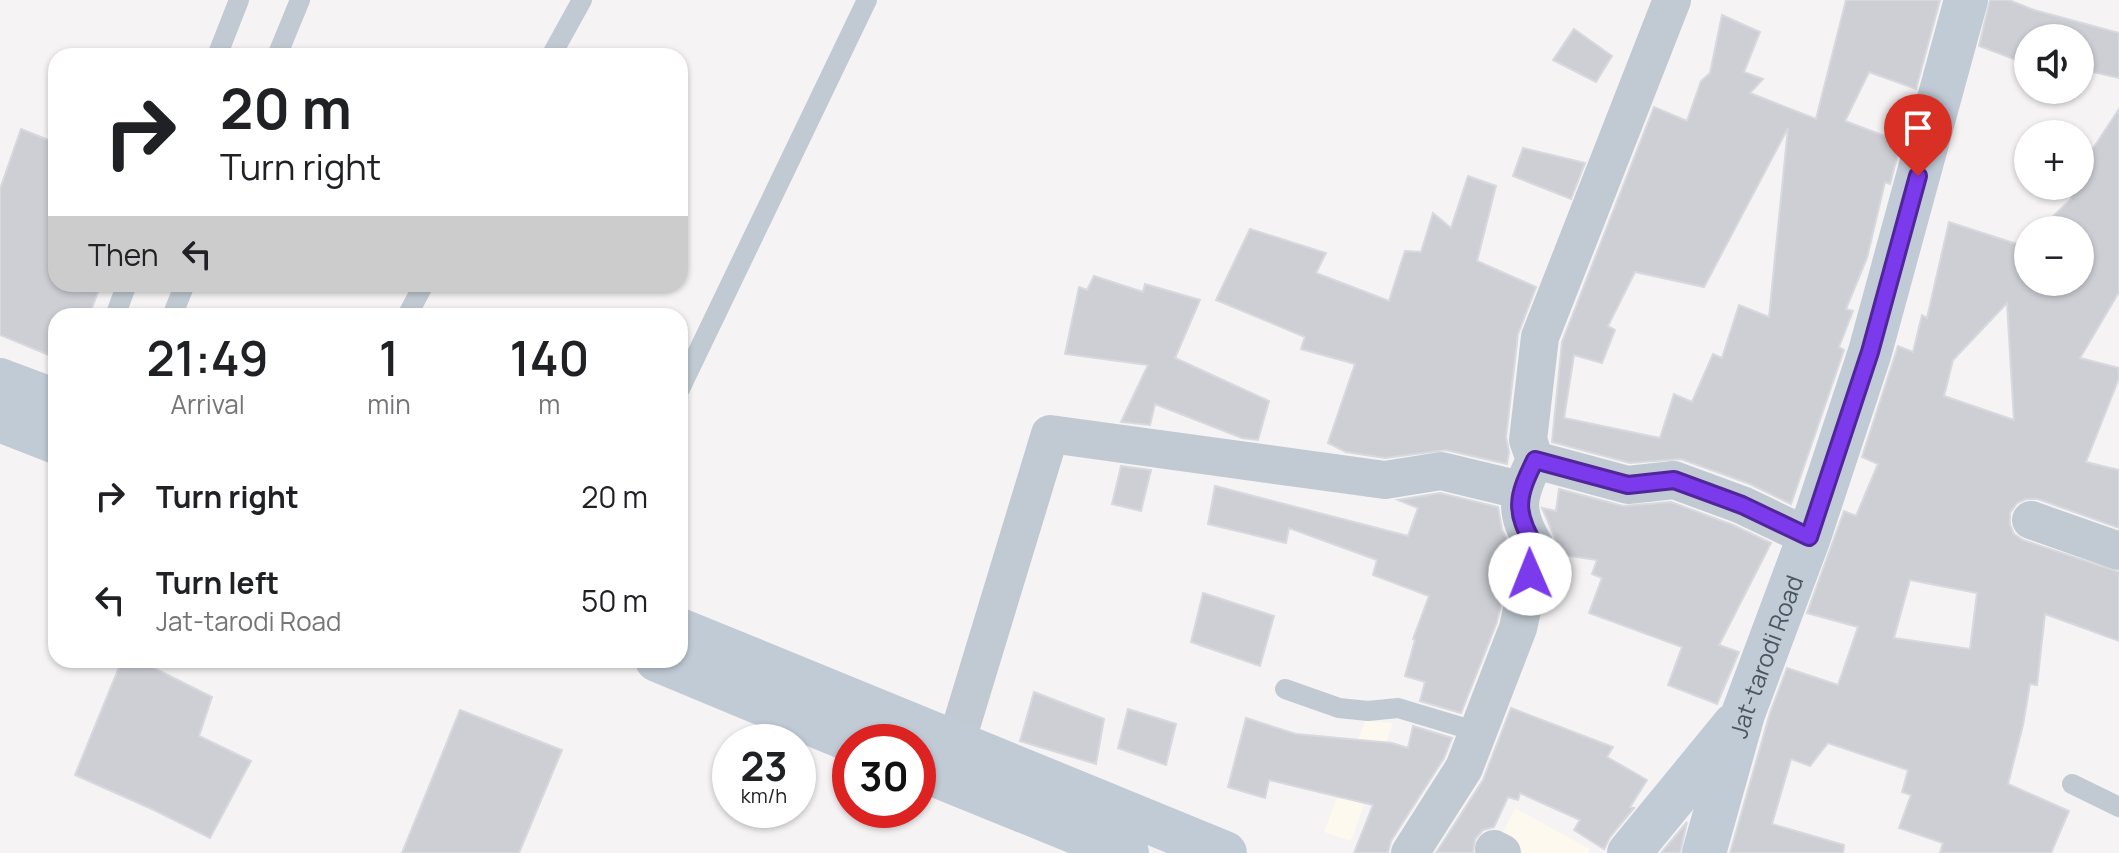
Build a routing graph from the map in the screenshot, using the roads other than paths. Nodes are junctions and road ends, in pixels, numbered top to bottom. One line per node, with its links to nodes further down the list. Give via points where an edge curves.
1 (239, 0): 7 (lane)
2 (300, 0): 8 (lane)
3 (582, 0): 9 (lane)
4 (867, 0): 10 (lane)
5 (1672, 0): 15 (street, via 1540,337)
6 (1966, 0): 17 (main road, Jat-tarodi Road, via 1870,352)
7 (220, 48)
8 (280, 48)
9 (555, 48)
10 (688, 372)
11 (0, 380): 12 (main road)
12 (48, 398)
13 (0, 420): 14 (main road)
14 (48, 439)
15 (1528, 475): 17 (street, via 1628,485 1674,480); 24 (street, via 1522,525 1536,548 1518,628); 25 (street, via 1441,471 1385,480 1050,434)
16 (2031, 520): 18 (street)
17 (1809, 537): 22 (main road, Jat-tarodi Road)
18 (2119, 551)
19 (688, 633): 25 (main road)
20 (676, 668): 23 (main road)
21 (1285, 689): 24 (lane, via 1339,708 1398,708)
22 (1743, 714): 32 (main road); 33 (main road, Jat-tarodi Road)
23 (832, 732)
24 (1478, 732): 31 (street, via 1464,768)
25 (956, 743): 30 (main road)
26 (936, 775): 29 (main road)
27 (2072, 784): 28 (lane)
28 (2119, 807)
29 (1127, 853)
30 (1225, 853)
31 (1410, 853)
32 (1629, 853)
33 (1704, 853)

